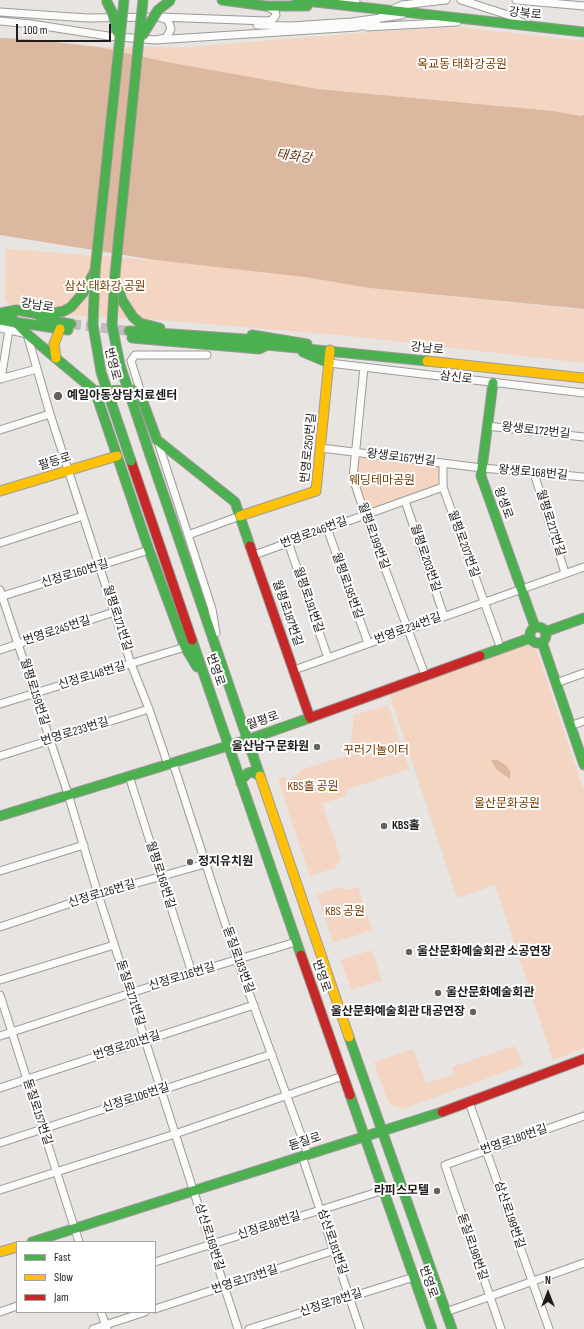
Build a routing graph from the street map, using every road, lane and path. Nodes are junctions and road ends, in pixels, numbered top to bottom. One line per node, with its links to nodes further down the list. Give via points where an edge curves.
1 (106, 0): 27 (main road, bridge, via 114,19)
2 (124, 0): 27 (main road, 번영로, bridge)
3 (144, 0): 28 (main road, 번영로, bridge)
4 (171, 0): 28 (main road, bridge, via 154,15)
5 (222, 0): 14 (main road)
6 (297, 0): 13 (main road, 강북로)
7 (320, 0): 13 (main road)
8 (356, 0): 13 (street)
9 (446, 0): 16 (street, via 402,5)
10 (461, 0): 23 (street, via 508,15)
11 (516, 0): 12 (street)
12 (567, 2): 15 (street)
13 (330, 4): 14 (main road); 16 (main road, 강북로)
14 (266, 6): 19 (street, via 272,8 276,14 267,21)
15 (584, 6)
16 (389, 11): 18 (main road, 강북로); 20 (street)
17 (0, 12): 19 (street, via 87,18)
18 (422, 15): 20 (street); 22 (main road, 강북로)
19 (159, 17): 20 (street, via 280,26); 26 (street, via 168,20 171,29 166,38)
20 (378, 18): 24 (street, via 366,26)
21 (0, 21): 26 (street)
22 (482, 21): 23 (main road, 강북로); 24 (street)
23 (529, 26): 25 (main road, 강북로)
24 (357, 27): 26 (street)
25 (584, 32)
26 (156, 40)
27 (119, 44): 29 (main road, 번영로, bridge)
28 (139, 46): 30 (main road, 번영로, bridge)
29 (95, 271): 31 (main road, via 77,300 64,311 44,315 16,310); 101 (main road, 번영로, bridge, via 93,325 101,372)
30 (115, 274): 38 (main road, bridge, via 118,291 127,309 140,323 151,327 288,339); 94 (main road, 번영로, bridge, via 113,338 120,365)
31 (2, 315): 32 (main road); 34 (main road, 강남로, via 70,327)
32 (12, 326): 33 (street); 34 (main road, 강남로); 35 (main road); 45 (street)
33 (0, 328)
34 (60, 329): 40 (main road, via 54,344)
35 (27, 334): 40 (main road); 43 (street, 월평로171번길)
36 (129, 335): 37 (main road, 강남로, via 259,349 267,345)
37 (287, 347): 38 (main road, 강남로); 41 (main road)
38 (330, 350): 41 (main road, 번영로250번길); 44 (main road, 강남로)
39 (207, 354): 49 (street, via 135,355 131,361)
40 (56, 358): 47 (main road)
41 (329, 363): 42 (street, 삼신로); 55 (main road, 번영로250번길)
42 (364, 367): 46 (street, 삼신로); 56 (street, 월평로199번길)
43 (37, 369): 45 (street); 50 (street, 월평로171번길)
44 (584, 378)
45 (0, 379)
46 (493, 383): 48 (street, 삼신로); 51 (main road, 왕생로)
47 (95, 391): 49 (main road, via 134,390); 57 (main road)
48 (584, 393)
49 (144, 400): 54 (main road)
50 (50, 414): 52 (street); 60 (street, 월평로171번길)
51 (487, 426): 53 (street, 왕생로172번길); 59 (main road, 왕생로)
52 (0, 430)
53 (584, 437)
54 (158, 440): 68 (main road, via 235,502); 70 (street)
55 (321, 448): 56 (street, 왕생로167번길); 68 (main road, 번영로250번길, via 316,492)
56 (355, 452): 58 (street, 왕생로167번길); 66 (street, 월평로199번길, via 353,478)
57 (117, 456): 60 (main road, 팔등로); 73 (main road)
58 (443, 463): 59 (street, 왕생로167번길); 63 (street)
59 (482, 468): 61 (street, 왕생로168번길); 78 (main road, 왕생로, via 481,476)
60 (68, 470): 64 (main road, 팔등로); 67 (street, 월평로171번길)
61 (534, 473): 62 (street, 왕생로168번길); 77 (street, 월평로217번길)
62 (584, 479)
63 (442, 487): 65 (street, 번영로246번길); 80 (street, 월평로207번길)
64 (0, 491)
65 (405, 500): 66 (street, 번영로246번길); 82 (street, 월평로203번길)
66 (365, 515): 69 (street, 번영로246번길); 85 (street, 월평로199번길)
67 (83, 516): 72 (street); 75 (street, 월평로171번길)
68 (240, 516): 70 (street, 번영로250번길); 74 (main road, 월평로187번길)
69 (327, 528): 71 (street, 번영로246번길); 89 (street, 월평로195번길)
70 (188, 535): 94 (street, via 212,609)
71 (288, 542): 74 (street, 번영로246번길); 95 (street, 월평로191번길)
72 (0, 543)
73 (149, 550): 75 (street, 신정로160번길); 91 (main road)
74 (254, 554): 97 (main road, 월평로187번길)
75 (100, 566): 79 (street, 신정로160번길); 81 (street, 월평로171번길)
76 (584, 567): 77 (street, 번영로234번길)
77 (566, 573): 78 (street, 번영로234번길)
78 (522, 588): 80 (street, 번영로234번길); 84 (main road, 왕생로)
79 (1, 595): 90 (street, 월평로159번길)
80 (484, 602): 82 (street, 번영로234번길); 92 (street, 월평로207번길)
81 (114, 612): 90 (street, 번영로245번길); 96 (street, 월평로171번길)
82 (444, 616): 85 (street, 번영로234번길)
83 (584, 618): 86 (main road)
84 (535, 627): 86 (main road, via 541,627); 87 (main road, via 530,633)
85 (408, 629): 89 (street, 번영로234번길); 99 (street, 월평로199번길)
86 (546, 632): 88 (main road, via 546,638)
87 (530, 638): 88 (main road, via 536,643); 92 (main road, 월평로)
88 (542, 642): 100 (main road)
89 (368, 643): 95 (street, 번영로234번길)
90 (18, 644): 93 (street, 번영로245번길); 102 (street, 월평로159번길)
91 (185, 647): 96 (street, 신정로148번길); 101 (main road)
92 (501, 648): 99 (main road, 월평로)
93 (0, 650)
94 (219, 652): 109 (main road, 번영로)
95 (328, 658): 97 (street, 번영로234번길)
96 (131, 664): 102 (street, 신정로148번길); 104 (street, 월평로171번길)
97 (294, 670): 105 (main road, 월평로187번길)
98 (584, 674): 100 (street)
99 (425, 675): 105 (main road, 월평로)
100 (556, 683): 107 (main road)
101 (208, 686): 110 (main road, 번영로)
102 (34, 693): 103 (street, 신정로148번길); 108 (street, 월평로159번길)
103 (0, 704)
104 (149, 709): 108 (street, 번영로233번길); 112 (street, 월평로171번길)
105 (310, 718): 109 (main road, 월평로)
106 (584, 721): 107 (street)
107 (570, 726): 113 (main road)
108 (50, 740): 111 (street, 번영로233번길); 117 (street, 월평로159번길)
109 (247, 740): 110 (main road, 월평로); 115 (main road, 번영로)
110 (228, 746): 112 (main road, 월평로); 116 (main road, 번영로)
111 (0, 756)
112 (170, 764): 114 (main road, 월평로); 120 (street, 돋질로183번길)
113 (584, 765)
114 (129, 776): 117 (main road, 월평로); 122 (street, 월평로168번길)
115 (260, 776): 116 (main road, via 253,772 248,773 242,778); 140 (main road, 번영로)
116 (241, 783): 125 (main road, 번영로)
117 (68, 794): 118 (main road, 월평로); 119 (street, 돋질로171번길)
118 (0, 816)
119 (84, 845): 121 (street); 123 (street, 돋질로171번길)
120 (205, 864): 122 (street, 신정로126번길); 127 (street, 돋질로183번길)
121 (0, 871)
122 (161, 877): 123 (street, 신정로126번길); 128 (street, 월평로168번길)
123 (98, 894): 124 (street, 신정로126번길); 126 (street, 돋질로171번길)
124 (0, 928)
125 (296, 942): 127 (street, 신정로116번길); 138 (main road, 번영로)
126 (114, 945): 129 (street); 130 (street, 돋질로171번길)
127 (237, 960): 128 (street, 신정로116번길); 132 (street, 돋질로183번길)
128 (192, 973): 130 (street, 신정로116번길)
129 (0, 980)
130 (130, 993): 133 (street, 신정로116번길); 135 (street, 돋질로171번길)
131 (0, 995): 133 (street, 돋질로157번길)
132 (254, 1005): 135 (street, 번영로201번길); 136 (street, 돋질로183번길)
133 (12, 1032): 134 (street, 신정로116번길); 139 (street, 돋질로157번길)
134 (0, 1036)
135 (145, 1040): 139 (street, 번영로201번길); 142 (street, 돋질로171번길)
136 (272, 1054): 142 (street, 신정로106번길); 144 (street, 돋질로183번길)
137 (584, 1059): 145 (main road, 돋질로)
138 (343, 1076): 143 (main road, 번영로); 144 (street)
139 (27, 1079): 141 (street, 번영로201번길); 147 (street, 돋질로157번길)
140 (366, 1087): 143 (main road, via 365,1093 360,1097); 148 (main road, 번영로)
141 (0, 1088)
142 (161, 1090): 147 (street, 신정로106번길); 149 (street, 돋질로171번길)
143 (349, 1092): 150 (main road, 번영로)
144 (287, 1096): 149 (street); 153 (street, 돋질로183번길)
145 (470, 1102): 148 (main road, 돋질로); 152 (street, 삼산로199번길)
146 (584, 1116): 152 (street, 번영로180번길)
147 (42, 1128): 151 (street, 신정로106번길); 155 (street, 돋질로157번길)
148 (382, 1131): 150 (main road, 돋질로); 177 (main road, 번영로)
149 (175, 1134): 155 (street); 157 (street, 돋질로171번길)
150 (365, 1136): 153 (main road, 돋질로); 158 (main road, 번영로)
151 (0, 1143)
152 (486, 1150): 154 (street, 번영로180번길); 170 (street, 삼산로199번길)
153 (305, 1155): 157 (main road, 돋질로); 159 (street, 삼산로181번길)
154 (444, 1165): 172 (street, 돋질로198번길)
155 (56, 1172): 156 (street); 160 (street, 돋질로157번길)
156 (0, 1190)
157 (194, 1190): 160 (main road, 돋질로); 163 (street, 삼산로169번길)
158 (384, 1190): 159 (street, 신정로88번길); 169 (main road, 번영로)
159 (320, 1210): 163 (street, 신정로88번길); 165 (street, 삼산로181번길)
160 (74, 1228): 161 (main road, 돋질로); 162 (street, 돋질로157번길)
161 (35, 1241)
162 (79, 1241)
163 (211, 1245): 167 (street, 신정로88번길); 171 (street, 삼산로169번길)
164 (16, 1247): 166 (main road)
165 (335, 1250): 171 (street, 번영로173번길); 173 (street, 삼산로181번길)
166 (0, 1252)
167 (156, 1262)
168 (584, 1263): 170 (street)
169 (414, 1277): 173 (street, 신정로78번길); 185 (main road, 번영로)
170 (532, 1281): 172 (street); 188 (street, 삼산로199번길)
171 (224, 1286): 175 (street, 번영로173번길); 182 (street, 삼산로169번길)
172 (489, 1296): 177 (street); 187 (street, 돋질로198번길)
173 (351, 1297): 183 (street, 신정로78번길); 184 (street, 삼산로181번길)
174 (16, 1306): 176 (street)
175 (156, 1309)
176 (0, 1312)
177 (446, 1312): 186 (main road, 번영로)
178 (101, 1313): 180 (street)
179 (142, 1313): 180 (street)
180 (106, 1327): 181 (street)
181 (93, 1329)
182 (238, 1329)
183 (249, 1329)
184 (360, 1329)
185 (432, 1329)
186 (452, 1329)
187 (501, 1329)
188 (549, 1329)

